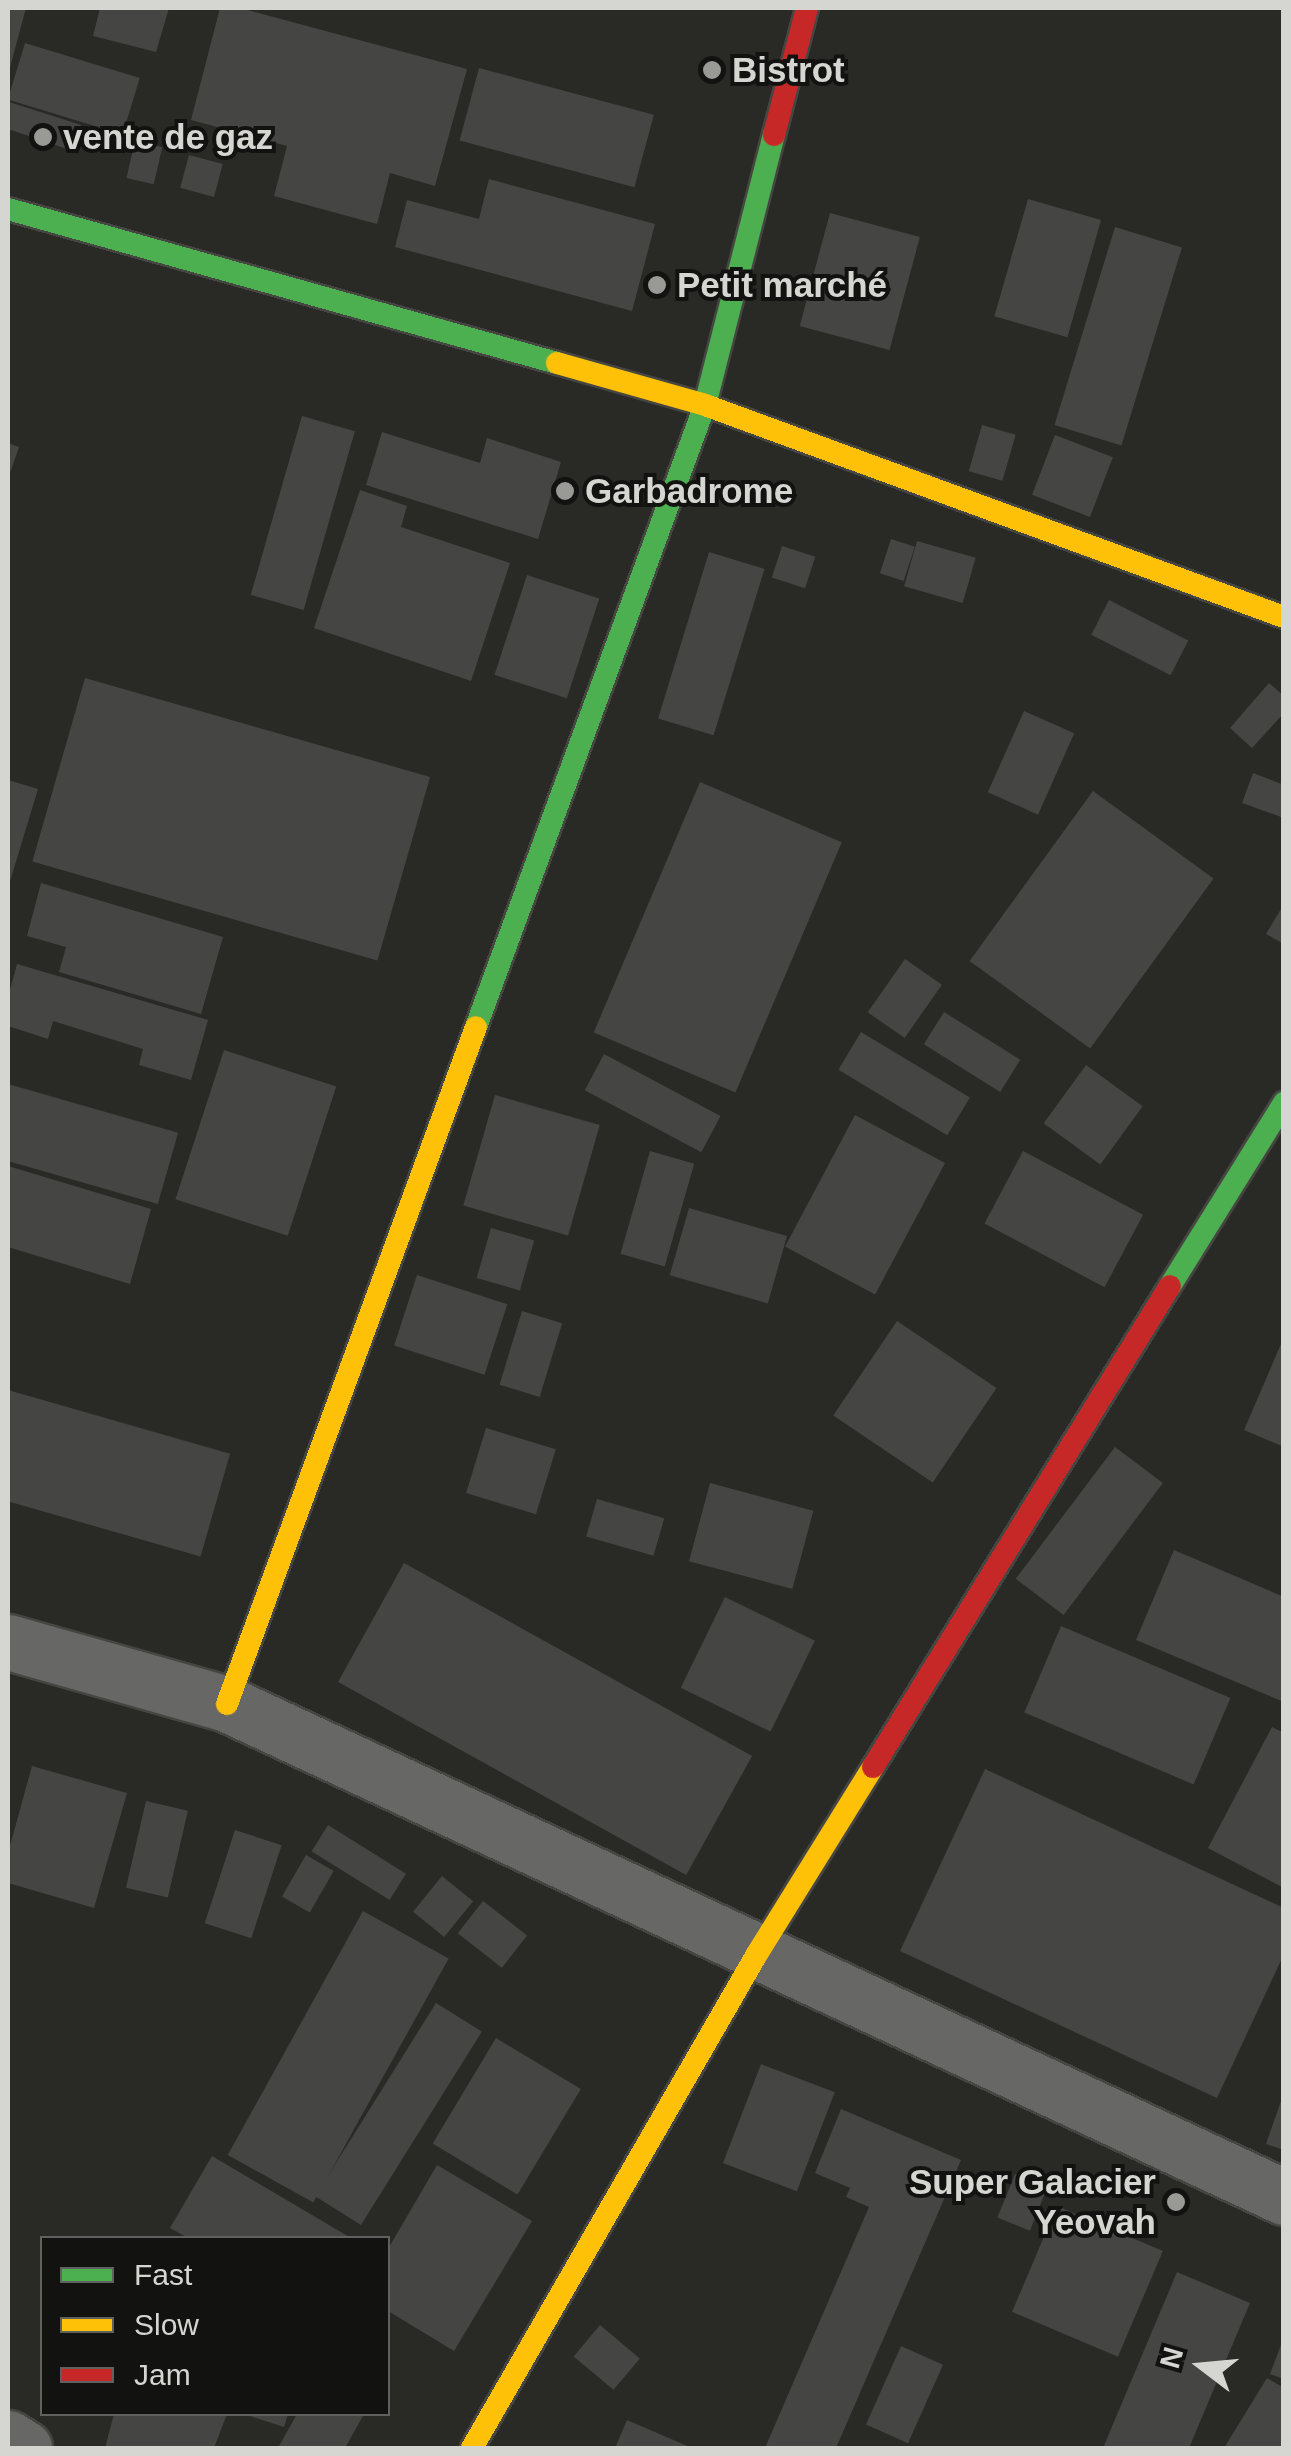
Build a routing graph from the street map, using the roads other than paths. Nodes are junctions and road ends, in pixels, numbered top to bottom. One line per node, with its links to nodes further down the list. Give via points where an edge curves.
1 (807, 8): 3 (street)
2 (8, 209): 3 (street)
3 (705, 405): 4 (street); 7 (street)
4 (1284, 617)
5 (1284, 1103): 8 (street)
6 (8, 1642): 7 (street)
7 (227, 1704): 8 (street)
8 (757, 1954): 9 (street); 12 (street)
9 (1284, 2197)
10 (8, 2438): 11 (street)
11 (24, 2448)
12 (472, 2448)

